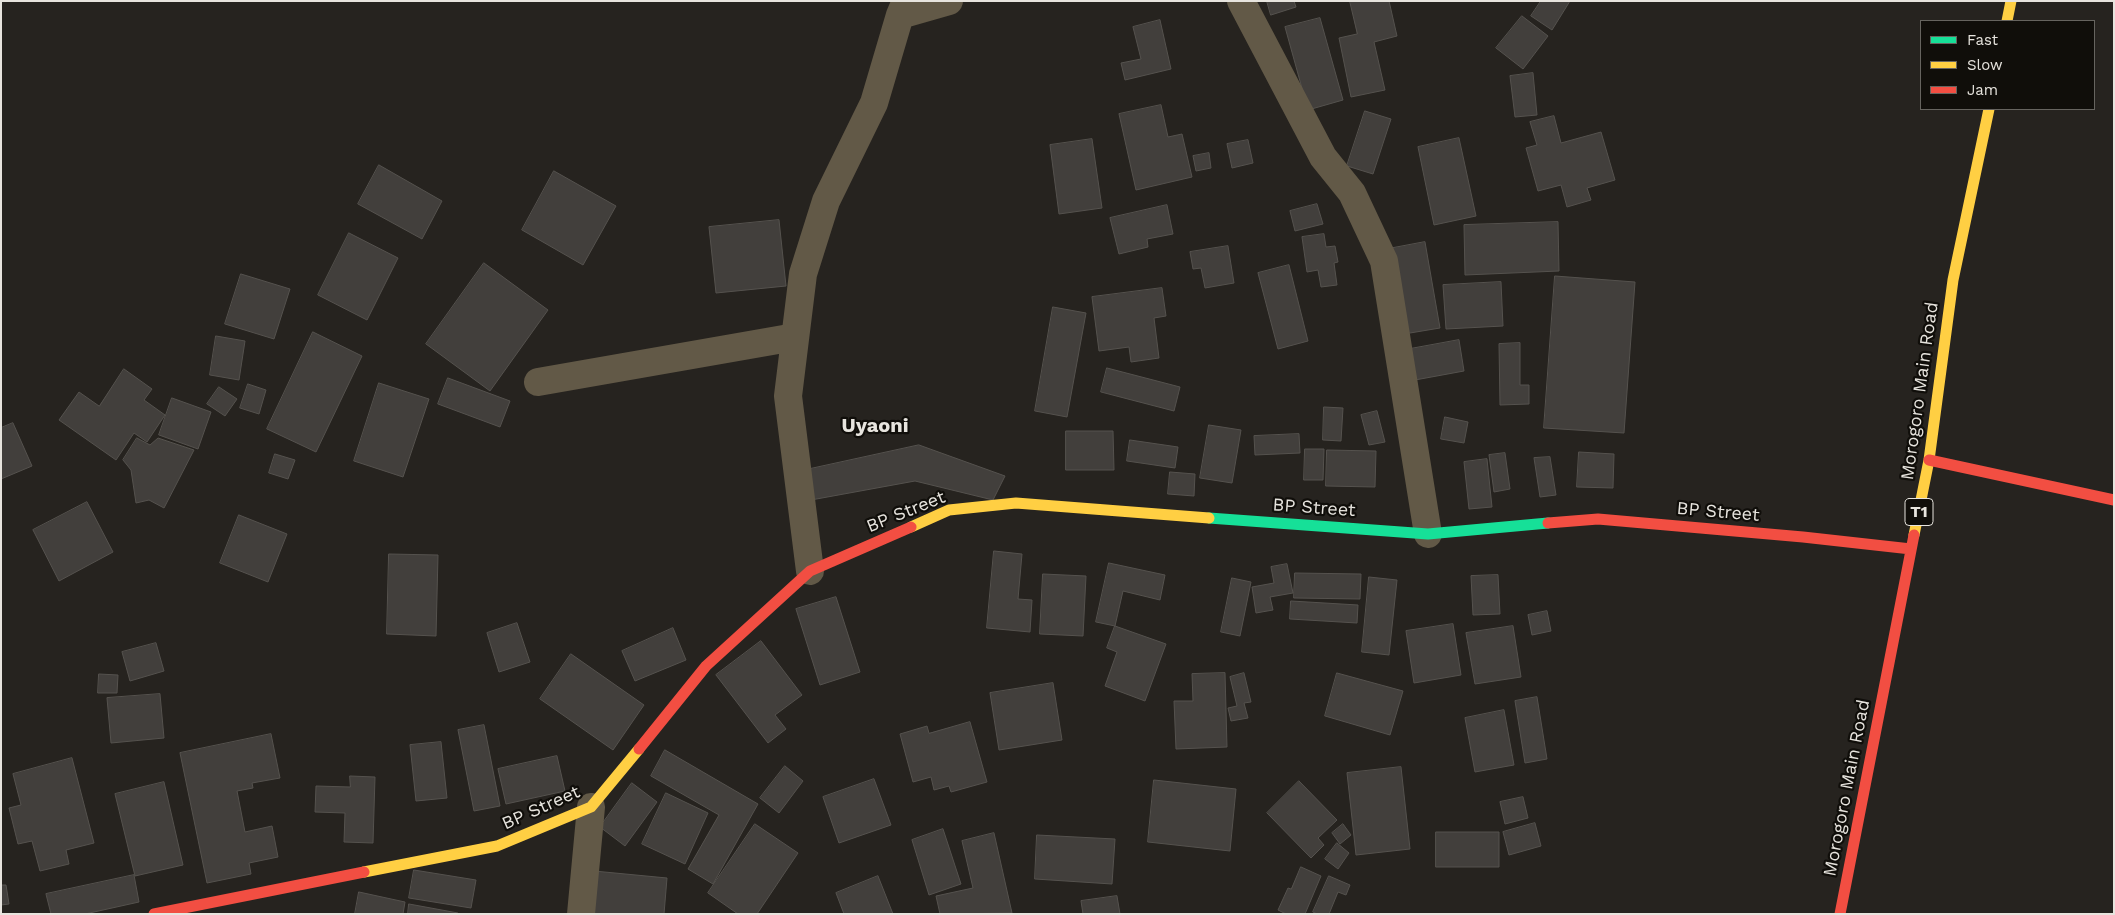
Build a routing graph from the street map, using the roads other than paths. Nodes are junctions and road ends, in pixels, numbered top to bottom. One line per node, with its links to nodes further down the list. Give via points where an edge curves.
1 (949, 1): 4 (street)
2 (1241, 1): 11 (street, via 1324,157 1352,194 1384,261)
3 (2011, 1): 5 (main road)
4 (903, 8): 7 (street, via 874,103 826,200 803,274)
5 (2007, 20)
6 (1988, 110): 9 (main road, Morogoro Main Road / T1, via 1953,280)
7 (795, 337): 8 (street); 13 (street, via 788,396)
8 (538, 382)
9 (1929, 460): 10 (main road); 12 (main road, Morogoro Main Road / T1)
10 (2114, 500)
11 (1428, 534): 12 (main road, BP Street, via 1598,519); 13 (main road, BP Street, via 1016,503 949,510)
12 (1911, 549): 17 (main road, Morogoro Main Road / T1)
13 (810, 571): 14 (main road, BP Street, via 706,666)
14 (591, 807): 15 (main road, BP Street, via 497,846); 16 (street)
15 (154, 914)
16 (581, 914)
17 (1840, 914)

